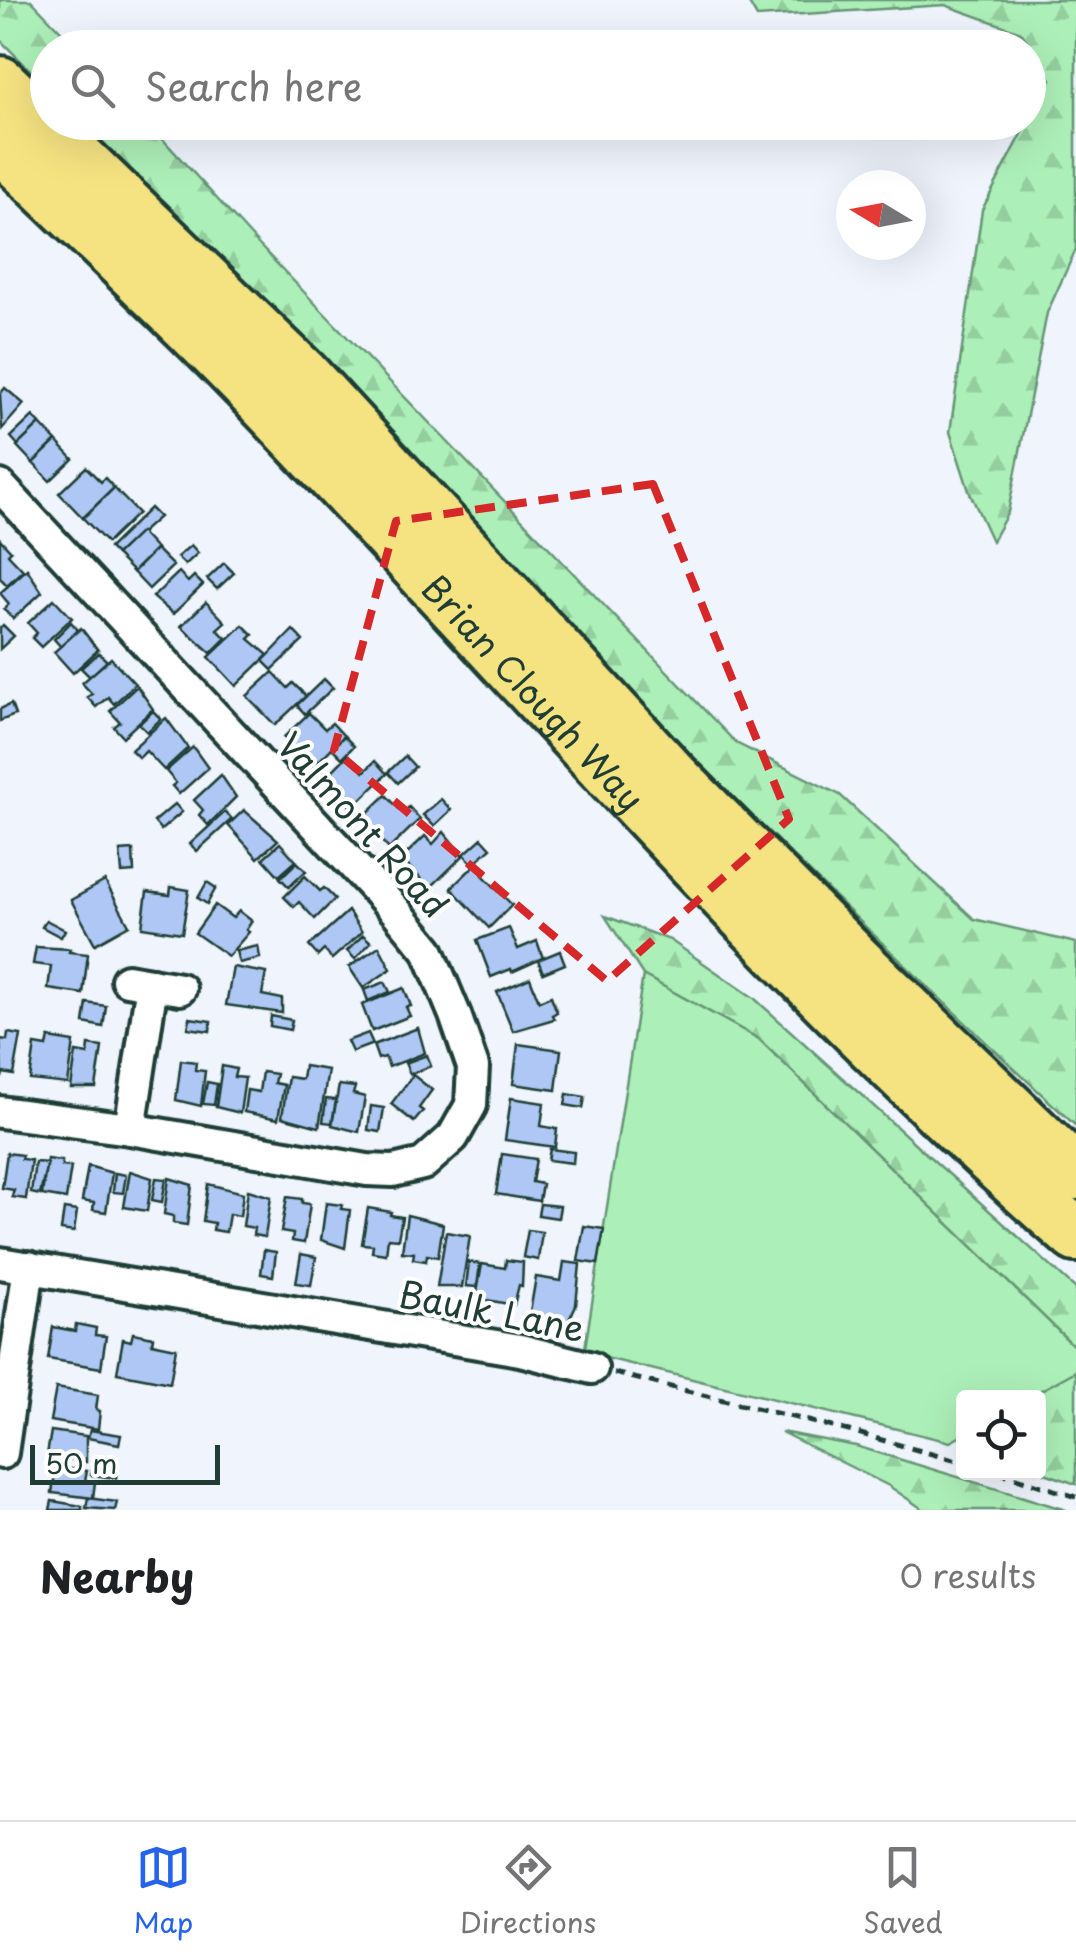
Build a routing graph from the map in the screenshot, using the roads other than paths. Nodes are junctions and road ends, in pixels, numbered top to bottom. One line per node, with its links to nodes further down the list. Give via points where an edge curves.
1 (0, 83): 2 (highway, Brian Clough Way)
2 (30, 112)
3 (59, 140): 9 (highway, Brian Clough Way, via 303,375 672,776)
4 (0, 144): 10 (highway, Brian Clough Way, via 246,384 653,821 969,1142)
5 (0, 486): 8 (street, Valmont Road, via 428,950 473,1067 471,1105 453,1138 423,1164 392,1171)
6 (153, 984): 8 (street)
7 (0, 1112): 8 (street, Valmont Road)
8 (130, 1130)
9 (1076, 1173)
10 (1076, 1235)
11 (15, 1265): 12 (street, Baulk Lane, via 520,1350); 13 (street)
12 (592, 1368)
13 (8, 1460)

